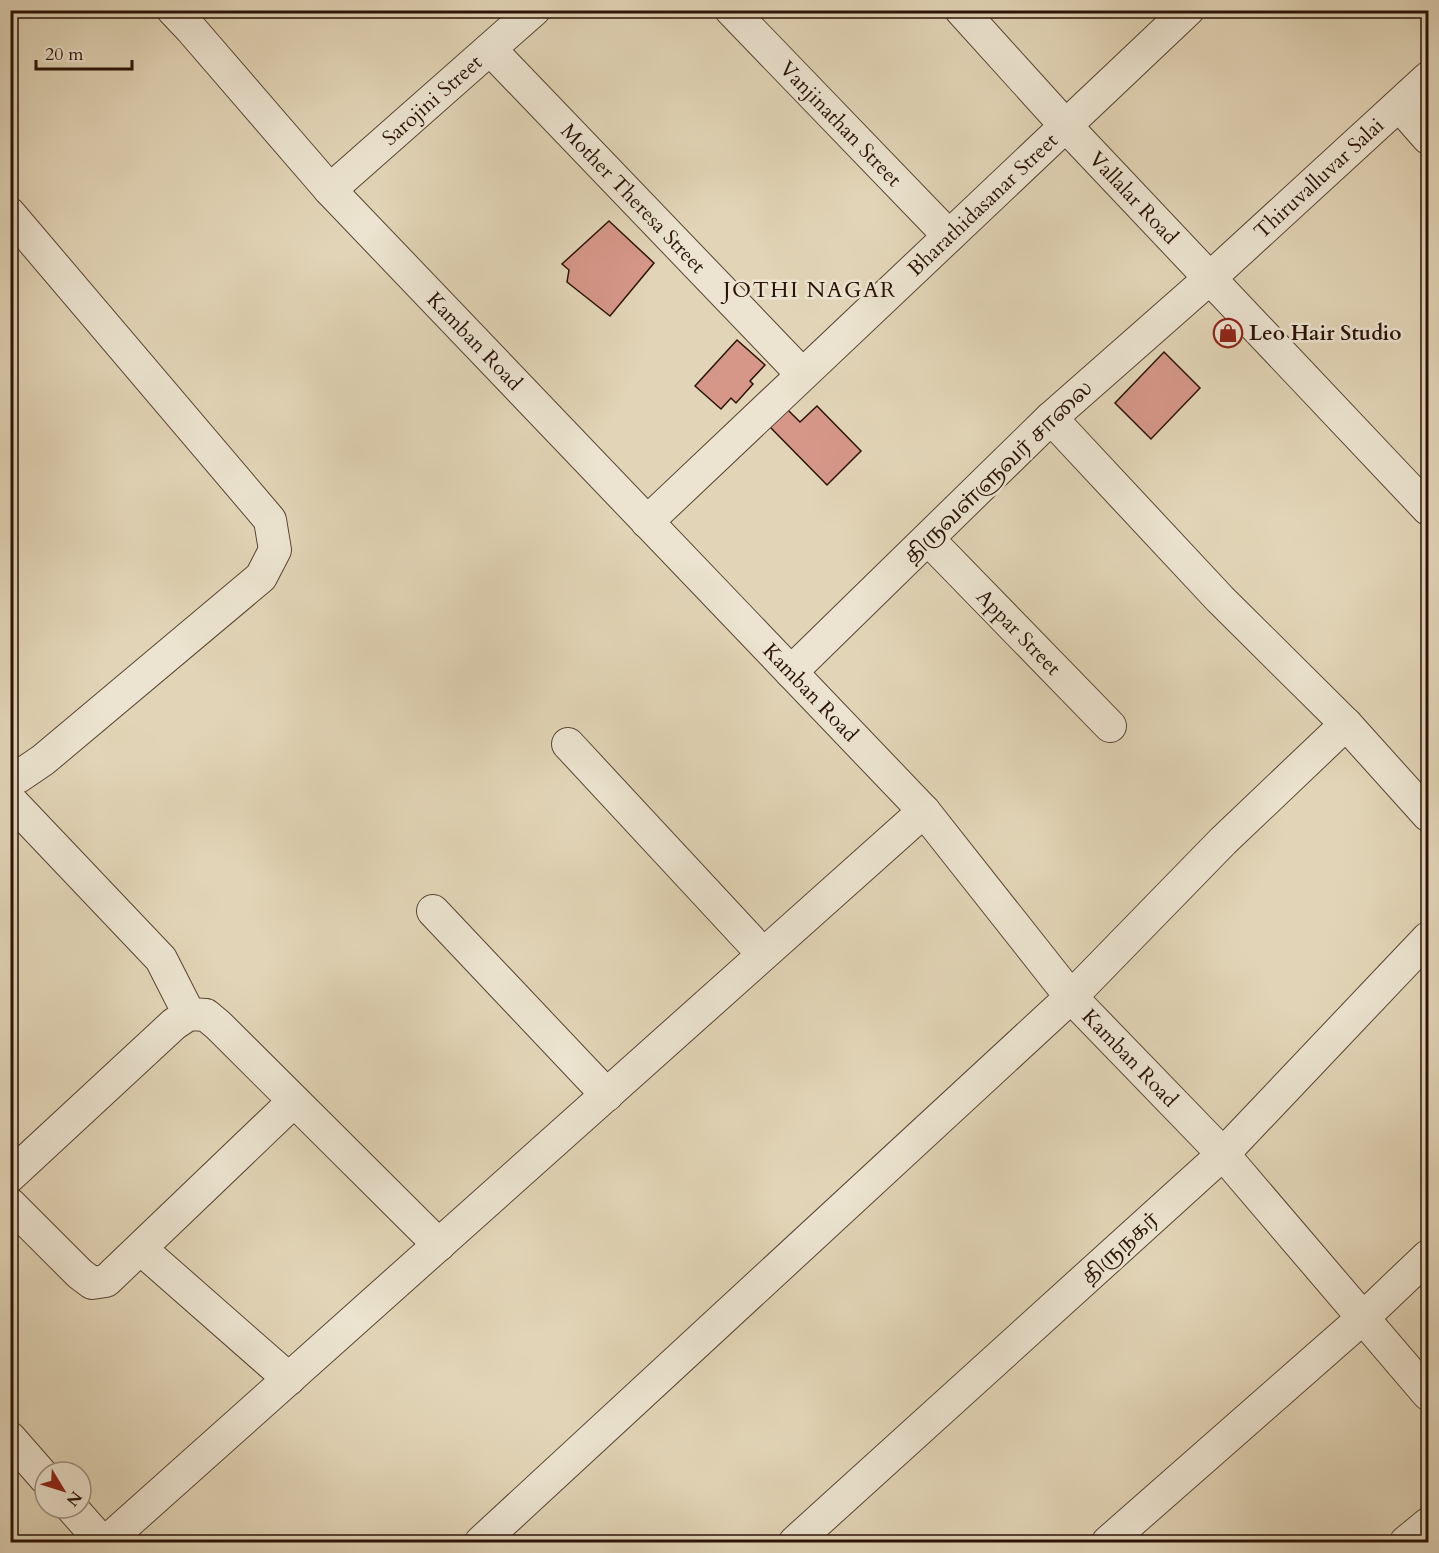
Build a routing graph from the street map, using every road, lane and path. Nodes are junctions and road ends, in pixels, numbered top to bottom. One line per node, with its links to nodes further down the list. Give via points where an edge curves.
1 (534, 10): 6 (street, Sarojini Street)
2 (731, 10): 13 (street, Vanjinathan Street)
3 (961, 10): 9 (street, Vallalar Road)
4 (1188, 10): 9 (street, Bharathidasanar Street)
5 (192, 17): 11 (street, Kamban Road)
6 (490, 49): 11 (street, Sarojini Street); 15 (street, Mother Theresa Street)
7 (1428, 78): 8 (street, Thiruvalluvar Salai)
8 (1399, 105): 10 (street); 14 (street, Thiruvalluvar Salai)
9 (1065, 125): 13 (street, Bharathidasanar Street); 14 (street, Vallalar Road)
10 (1428, 138)
11 (330, 190): 18 (street, Kamban Road)
12 (10, 214): 24 (street, via 270,520 275,550 261,577 43,760 18,777)
13 (949, 236): 15 (street, Bharathidasanar Street)
14 (1210, 278): 16 (street, திருவள்ளுவர் சாலை); 17 (street, Vallalar Road)
15 (802, 374): 18 (street, Bharathidasanar Street)
16 (1051, 418): 19 (street, திருவள்ளுவர் சாலை); 21 (street, via 1220,599)
17 (1428, 509)
18 (647, 522): 20 (street, Kamban Road)
19 (928, 539): 20 (street, திருவள்ளுவர் சாலை); 22 (street, Appar Street)
20 (791, 672): 26 (street, Kamban Road)
21 (1346, 724): 27 (street); 31 (street, via 1223,841)
22 (1110, 726)
23 (568, 744): 30 (street)
24 (10, 777)
25 (10, 800): 32 (street, via 161,959)
26 (924, 811): 30 (street); 31 (street, Kamban Road)
27 (1428, 815)
28 (433, 911): 33 (street)
29 (1428, 938): 35 (street, திருநகர்)
30 (763, 954): 33 (street)
31 (1071, 997): 35 (street, Kamban Road); 49 (street)
32 (189, 1014): 34 (street, via 206,1016 218,1025); 36 (street)
33 (607, 1095): 38 (street)
34 (294, 1101): 38 (street); 39 (street)
35 (1223, 1154): 41 (street, Kamban Road); 50 (street, திருநகர்)
36 (10, 1176)
37 (10, 1204): 39 (street, via 92,1282 106,1281)
38 (439, 1245): 42 (street)
39 (141, 1249): 42 (street)
40 (1428, 1256): 41 (street)
41 (1364, 1317): 43 (street, Kamban Road); 51 (street)
42 (289, 1379): 48 (street)
43 (1428, 1394)
44 (10, 1438): 45 (street)
45 (33, 1464)
46 (83, 1520): 48 (street)
47 (1428, 1524): 52 (street)
48 (104, 1542)
49 (481, 1542)
50 (795, 1542)
51 (1108, 1542)
52 (1406, 1542)

